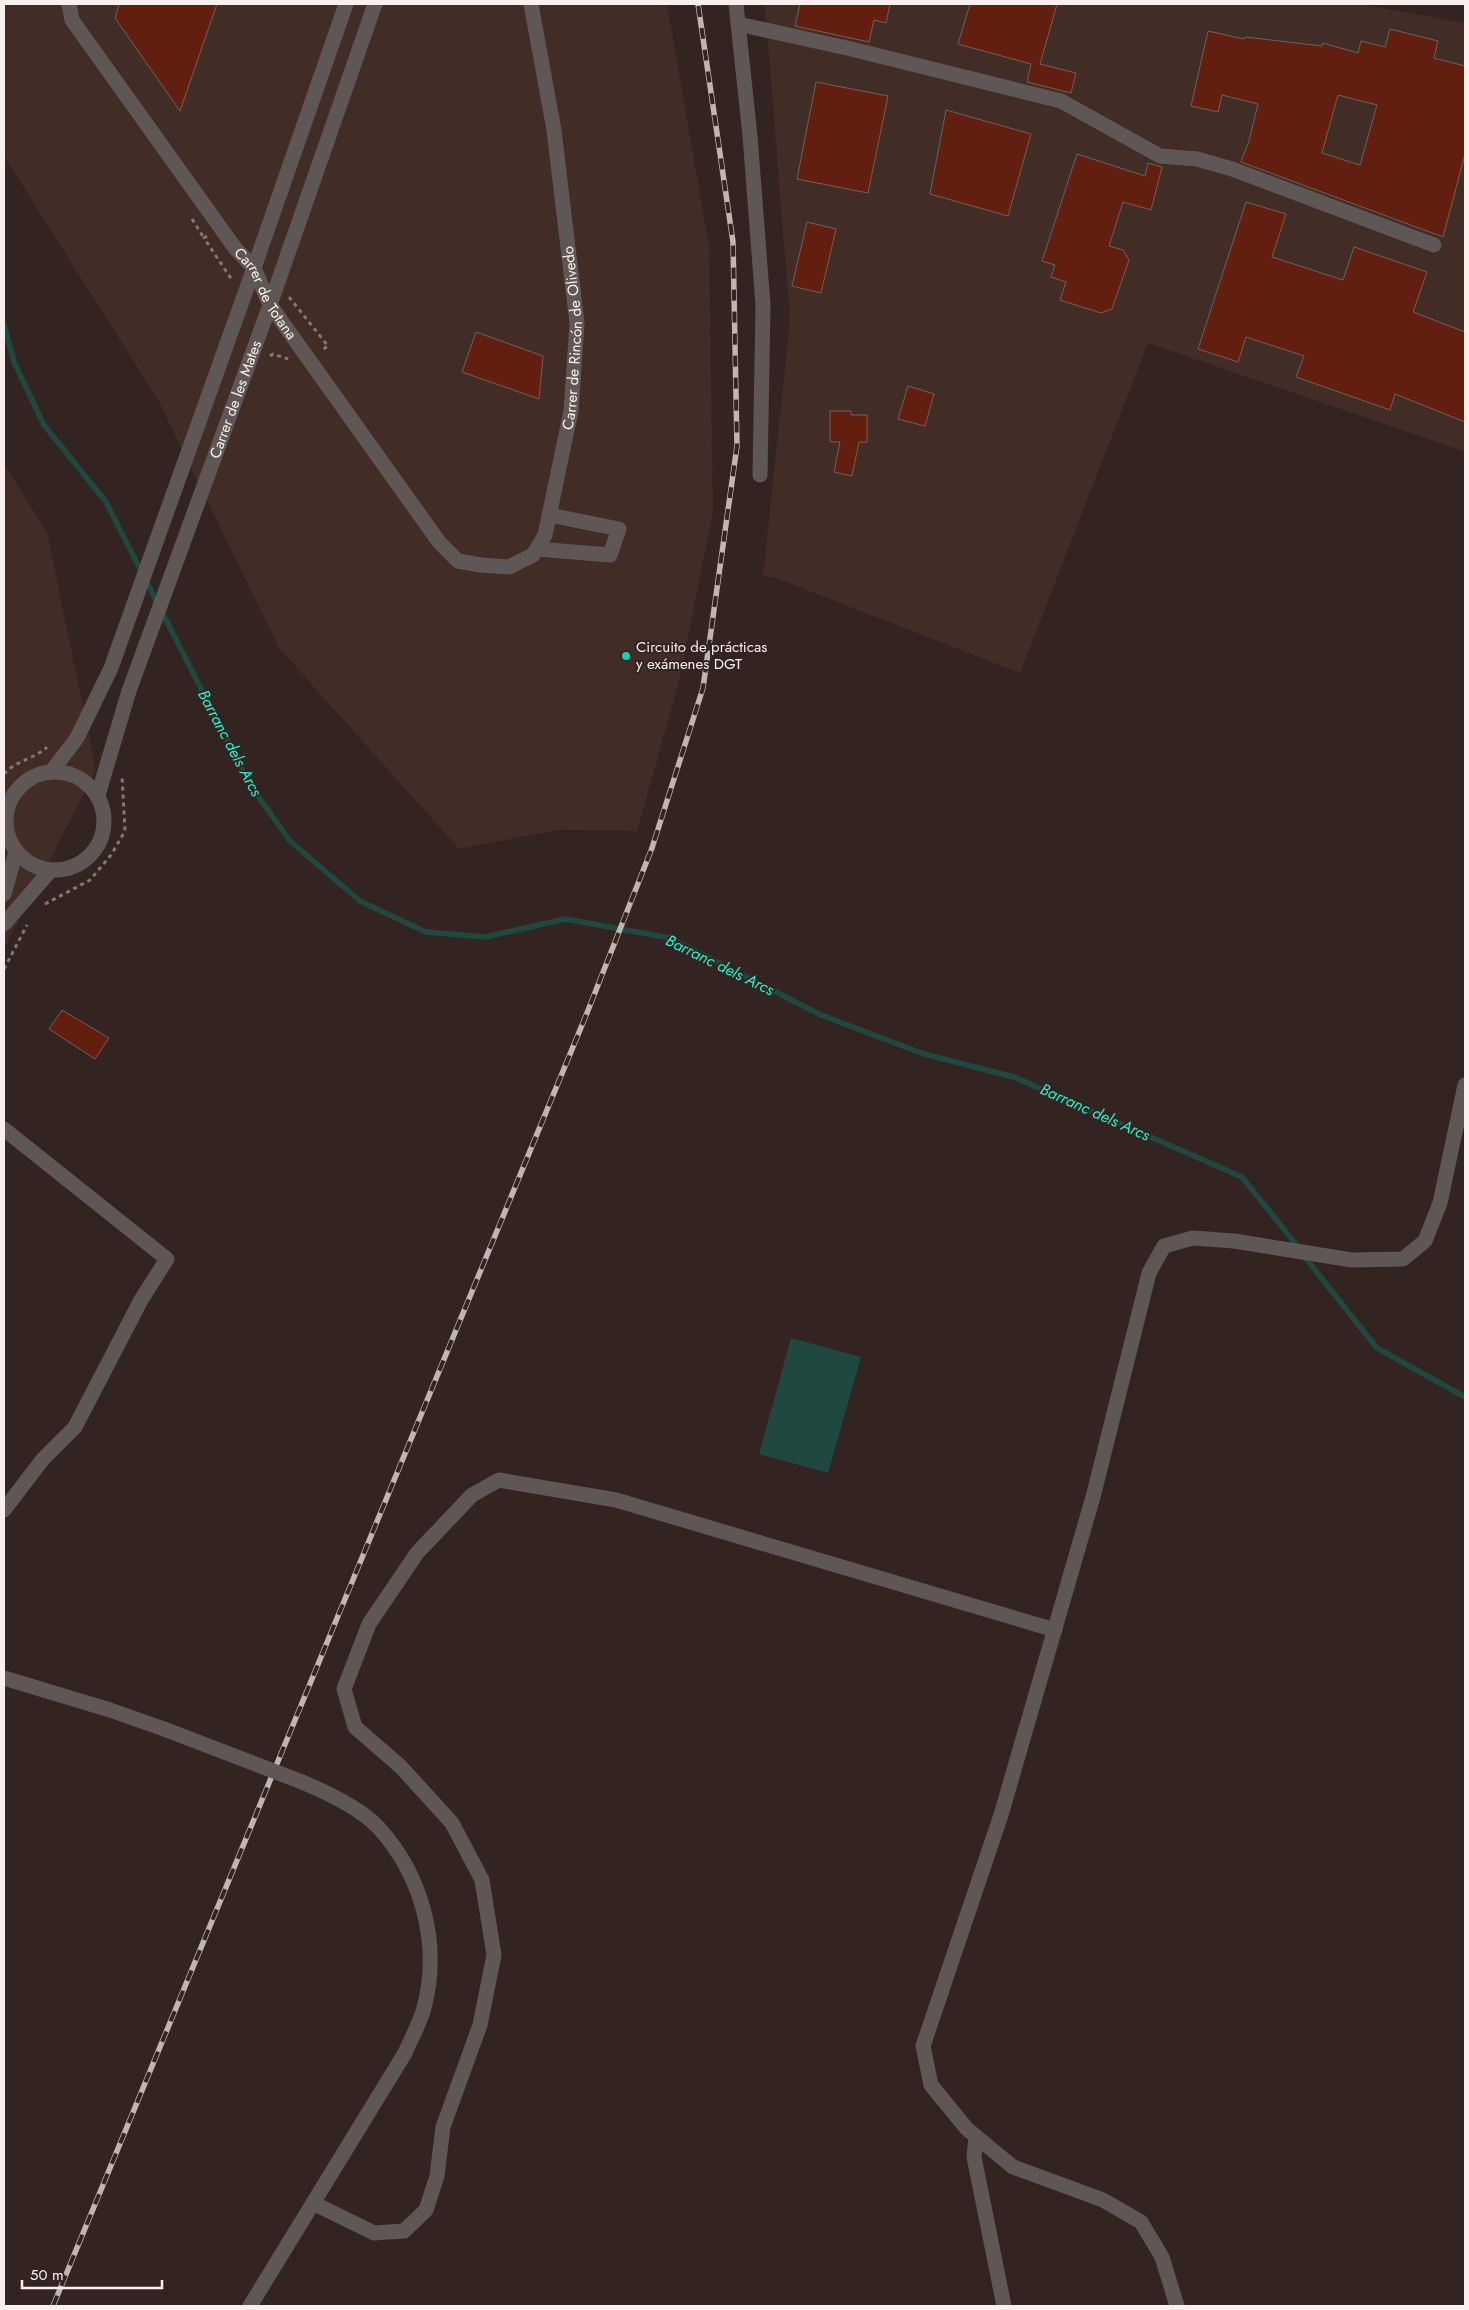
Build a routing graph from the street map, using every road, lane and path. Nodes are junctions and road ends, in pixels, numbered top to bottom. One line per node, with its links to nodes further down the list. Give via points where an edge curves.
1 (69, 4): 7 (street, Carrer de Totana, via 72,20)
2 (346, 4): 9 (street, Carrer de les Mates)
3 (375, 4): 12 (street, Carrer de les Mates)
4 (531, 4): 16 (street, Carrer de Rincón de Olivedo, via 556,140 578,323 571,411)
5 (736, 4): 6 (street)
6 (738, 24): 8 (street, via 1062,101 1160,156 1197,159 1232,169); 15 (street, via 763,305)
7 (219, 226): 9 (street, Carrer de Totana); 10 (path, via 204,238)
8 (1434, 245)
9 (254, 268): 12 (street, Carrer de Totana); 19 (street, Carrer de les Mates, via 111,668 77,738)
10 (233, 281)
11 (292, 288): 13 (path, via 289,296 328,346)
12 (270, 305): 13 (street, Carrer de Totana); 22 (street, Carrer de les Mates, via 129,691)
13 (309, 358): 14 (path, via 299,366 272,354); 17 (street, Carrer de Totana, via 439,542 458,561 509,566 533,555)
14 (265, 360)
15 (760, 475)
16 (549, 515): 17 (street, Carrer de Rincón de Olivedo, via 545,535); 17 (street, via 619,529 610,555)
17 (537, 549)
18 (53, 742): 21 (path, via 40,754 22,760)
19 (51, 772): 22 (street, via 65,772 78,777); 23 (street, via 22,784 13,796 7,810 6,825)
20 (122, 772): 26 (path, via 125,831 111,855 90,880)
21 (4, 774)
22 (98, 795): 24 (street, via 105,825 93,854 66,870)
23 (16, 852): 24 (street, via 37,868); 25 (street)
24 (50, 871): 28 (street)
25 (4, 894)
26 (41, 906)
27 (32, 919): 29 (path)
28 (7, 920): 29 (path)
29 (27, 925): 30 (path)
30 (4, 969)
31 (1465, 1085): 34 (street, via 1440,1203 1425,1241 1404,1259 1352,1260 1234,1241 1193,1238 1164,1246 1149,1273 1093,1497)
32 (4, 1129): 33 (street, via 167,1259 141,1300 74,1428 43,1459)
33 (4, 1510)
34 (1054, 1630): 36 (street, via 1001,1815 923,2046 931,2085); 37 (street, via 616,1500 499,1480 472,1495 417,1553 369,1624 344,1689 355,1727 401,1767 452,1823 482,1880 494,1955 480,2026 443,2128 437,2176 426,2210 404,2231 374,2233)
35 (4, 1678): 37 (street, bridge, via 164,1729 332,1794 377,1826 410,1873 427,1920 431,1964 424,2008 405,2053)
36 (976, 2137): 39 (street, via 974,2157); 40 (street, via 1013,2166 1103,2200 1141,2222 1162,2256)
37 (313, 2203): 38 (street)
38 (250, 2306)
39 (1004, 2306)
40 (1177, 2306)

